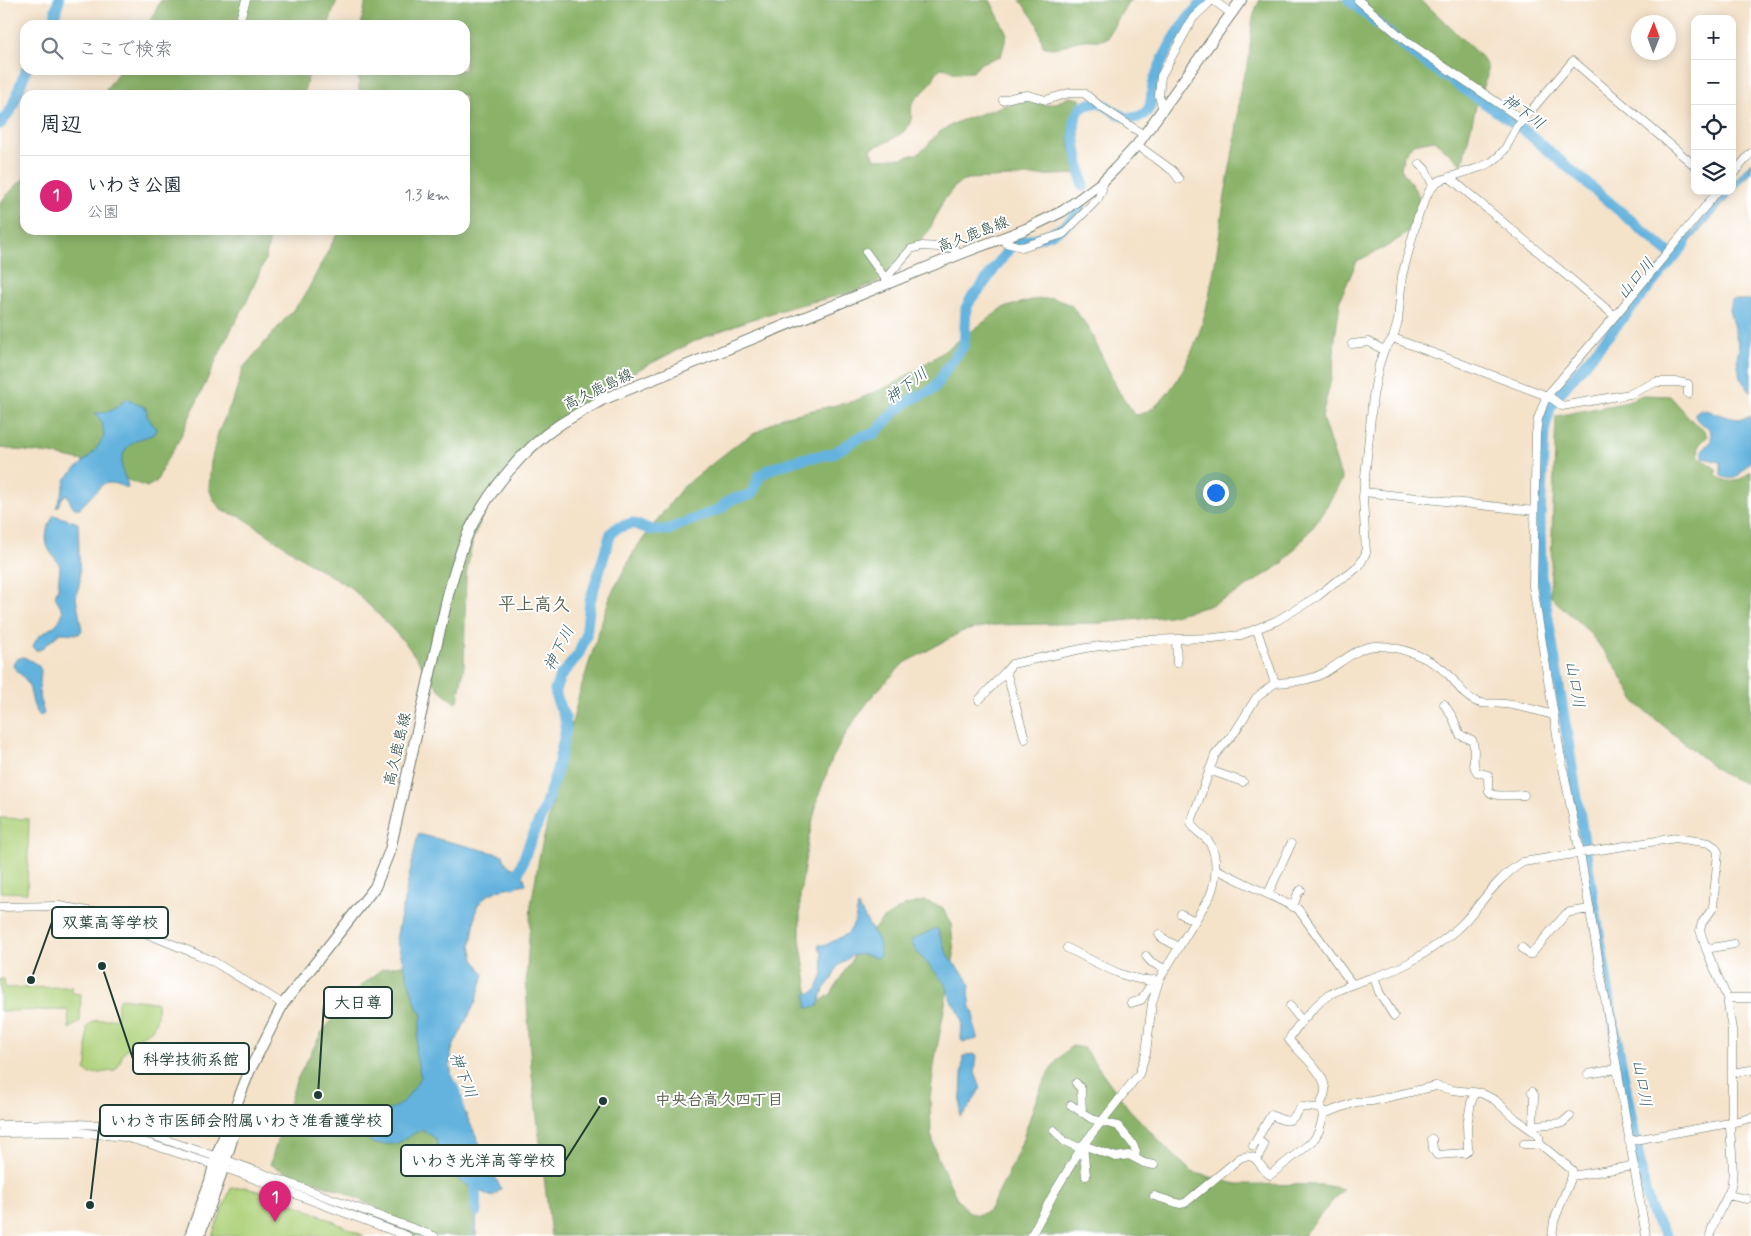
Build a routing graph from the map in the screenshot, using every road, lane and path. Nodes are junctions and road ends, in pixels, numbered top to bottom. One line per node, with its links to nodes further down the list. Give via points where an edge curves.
1 (246, 0): 6 (street)
2 (1213, 0): 5 (street); 8 (street, via 1193,18 1161,76 1159,96)
3 (1241, 0): 5 (main road, 高久鹿島線)
4 (1358, 0): 9 (street, via 1406,41)
5 (1232, 14): 8 (main road, 高久鹿島線)
6 (240, 20)
7 (1003, 100): 10 (street, via 1028,95 1046,100 1084,93)
8 (1163, 110): 10 (main road, 高久鹿島線)
9 (1520, 123): 13 (street, via 1573,61); 16 (street, via 1505,149 1492,162)
10 (1144, 135): 11 (main road, 高久鹿島線)
11 (1137, 145): 17 (street); 18 (main road, 高久鹿島線)
12 (1751, 153): 15 (street)
13 (1691, 163)
14 (1420, 164): 19 (street)
15 (1736, 170)
16 (1449, 177): 19 (street); 25 (street)
17 (1180, 179)
18 (1101, 183): 21 (main road, 高久鹿島線); 21 (street, via 1098,199 1063,234 1030,245)
19 (1433, 185): 26 (street, via 1418,216 1410,244)
20 (1715, 195): 25 (street)
21 (1010, 243): 23 (main road, 高久鹿島線)
22 (866, 252): 24 (street)
23 (960, 254): 24 (main road, 高久鹿島線); 24 (street, via 954,248 922,246 911,249)
24 (887, 281): 68 (main road, 高久鹿島線, via 602,400 558,426 514,465 483,506 456,566 390,850 382,872 375,887)
25 (1615, 316): 30 (street)
26 (1393, 338): 28 (street); 30 (street)
27 (1352, 344): 28 (street, via 1369,342)
28 (1384, 350): 31 (street, via 1373,396)
29 (1688, 394): 30 (street, via 1688,384 1663,381 1630,394 1565,406)
30 (1548, 397): 32 (street, via 1538,419)
31 (1364, 492): 32 (street); 33 (street, via 1366,553 1359,566 1318,596)
32 (1534, 511): 40 (street, via 1533,586)
33 (1257, 630): 34 (street, via 1241,635); 37 (street)
34 (1176, 640): 35 (street); 36 (street, via 1145,640 1086,648 1012,664)
35 (1177, 663)
36 (1006, 671): 38 (street); 41 (street)
37 (1275, 683): 40 (street, via 1314,677 1363,649 1382,646 1405,651 1432,663 1481,704 1504,704); 42 (street, via 1256,698 1235,732 1215,755)
38 (978, 700)
39 (1444, 704): 44 (street, via 1460,735 1472,740 1474,768 1488,775 1491,794)
40 (1554, 715): 46 (street)
41 (1025, 739)
42 (1209, 770): 43 (street); 47 (street, via 1191,822 1212,849)
43 (1243, 782)
44 (1524, 795)
45 (1290, 844): 49 (street)
46 (1584, 852): 52 (street); 60 (street, via 1676,838 1715,847 1718,855 1713,908 1700,930); 63 (street, via 1523,862 1502,876 1463,923 1434,947 1409,963)
47 (1216, 869): 49 (street); 54 (street, via 1215,884)
48 (1301, 890): 51 (street)
49 (1268, 894): 51 (street)
50 (0, 907): 68 (street, via 59,906 94,912 211,960)
51 (1293, 907): 65 (street, via 1308,921)
52 (1590, 909): 59 (street, via 1566,914 1531,954); 73 (street)
53 (1181, 914): 54 (street)
54 (1195, 921): 57 (street)
55 (1159, 934): 57 (street)
56 (1734, 944): 60 (street)
57 (1179, 947): 62 (street)
58 (1067, 948): 64 (street, via 1129,977)
59 (1522, 948)
60 (1706, 949): 66 (street)
61 (1146, 956): 62 (street)
62 (1165, 970): 64 (street)
63 (1374, 977): 65 (street); 71 (street, via 1378,992)
64 (1156, 980): 69 (street, via 1141,1000); 85 (street, via 1144,1061 1138,1074)
65 (1352, 984): 72 (street, via 1328,996)
66 (1727, 998): 67 (street); 75 (street, via 1732,1030)
67 (1751, 998)
68 (283, 1004): 98 (main road, 高久鹿島線, via 249,1072)
69 (1131, 1004)
70 (1290, 1006): 72 (street)
71 (1394, 1016)
72 (1302, 1021): 81 (street, via 1289,1040 1323,1082)
73 (1617, 1069): 76 (street); 92 (street)
74 (1751, 1070): 75 (street)
75 (1732, 1073): 86 (street)
76 (1588, 1074)
77 (1076, 1083): 82 (street, via 1081,1089)
78 (1475, 1092): 81 (street, via 1431,1086); 89 (street, via 1495,1100); 91 (street, via 1467,1125 1468,1150 1437,1155)
79 (1532, 1092): 89 (street)
80 (1071, 1105): 82 (street)
81 (1322, 1110): 97 (street, via 1319,1131 1313,1141 1272,1174 1266,1172); 97 (street, via 1301,1107 1290,1121 1271,1115 1255,1143 1264,1145)
82 (1082, 1113): 85 (street)
83 (1570, 1116): 89 (street, via 1562,1123 1536,1125)
84 (1751, 1118): 86 (street)
85 (1101, 1122): 95 (street); 96 (street, via 1118,1126 1125,1132 1136,1151)
86 (1731, 1123): 92 (street); 103 (street, via 1732,1174)
87 (0, 1124): 98 (street, via 100,1125 154,1136)
88 (1054, 1130): 95 (street, via 1064,1141)
89 (1533, 1130): 94 (street)
90 (0, 1133): 98 (street, via 110,1135)
91 (1432, 1139)
92 (1633, 1140): 100 (street)
93 (1524, 1144): 94 (street)
94 (1540, 1144): 102 (street, via 1567,1164)
95 (1082, 1147): 96 (street, via 1116,1157); 101 (street); 110 (street)
96 (1135, 1158): 99 (street)
97 (1257, 1160): 104 (street, via 1252,1156 1240,1158 1185,1203)
98 (220, 1163): 106 (main road, 高久鹿島線); 107 (main road, 高久鹿島線); 108 (street); 109 (street)
99 (1154, 1165)
100 (1633, 1166): 102 (street); 112 (street)
101 (1086, 1176)
102 (1572, 1176): 111 (street, via 1554,1221)
103 (1727, 1195): 105 (street); 113 (street)
104 (1154, 1196)
105 (1747, 1198)
106 (190, 1236)
107 (199, 1236)
108 (407, 1236)
109 (434, 1236)
110 (1031, 1236)
111 (1552, 1236)
112 (1646, 1236)
113 (1710, 1236)

